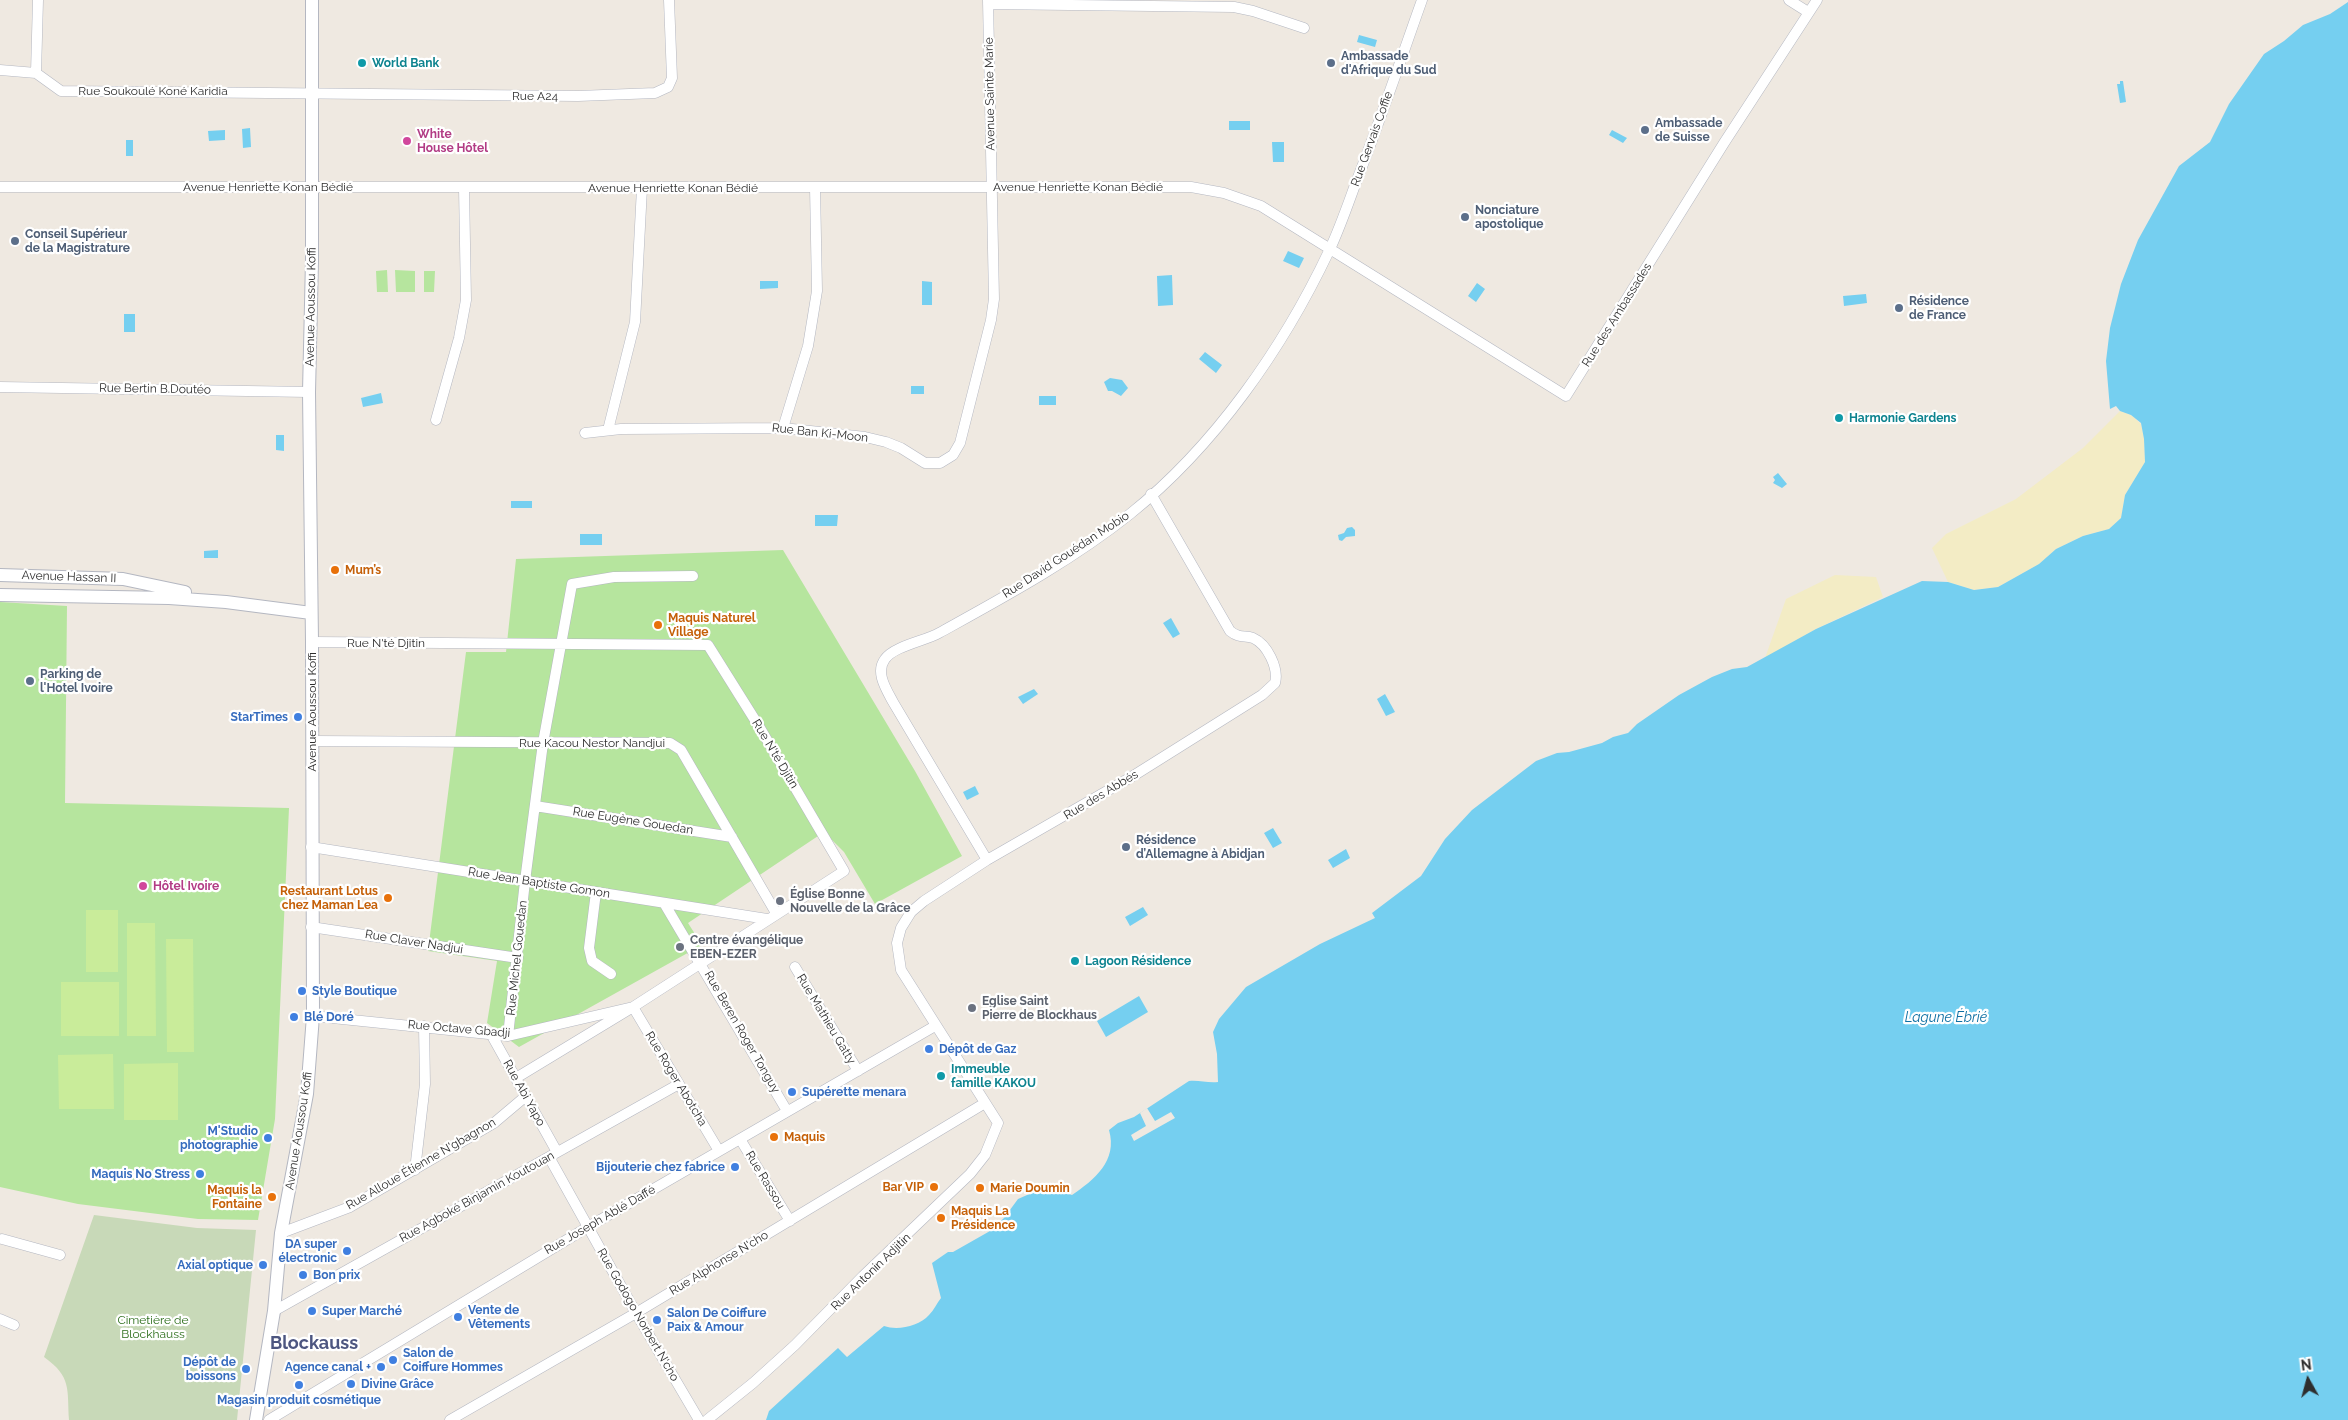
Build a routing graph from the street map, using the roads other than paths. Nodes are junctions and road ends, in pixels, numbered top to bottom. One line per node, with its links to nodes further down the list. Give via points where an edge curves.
1 (38, 0): 11 (street)
2 (312, 0): 12 (street, Avenue Aoussou Koffi)
3 (669, 0): 12 (street, Rue A24, via 672,78 661,92 578,96)
4 (1422, 0): 19 (street, Rue Gervais Coffie)
5 (1789, 0): 8 (street)
6 (1816, 0): 8 (street, Rue des Ambassades)
7 (988, 2): 9 (street, via 1234,7); 18 (street, Avenue Sainte Marie)
8 (1808, 12): 19 (street, Rue des Ambassades, via 1566,396)
9 (1304, 28)
10 (0, 70): 11 (street)
11 (36, 73): 12 (street, Rue Soukoulé Koné Karidia, via 61,91)
12 (312, 92): 13 (street, Avenue Aoussou Koffi)
13 (311, 186): 14 (street, Avenue Henriette Konan Bédié); 15 (street, Avenue Henriette Konan Bédié); 21 (street, Avenue Aoussou Koffi)
14 (0, 187)
15 (464, 187): 17 (street, Avenue Henriette Konan Bédié); 22 (street, via 466,300)
16 (815, 187): 17 (street, Avenue Henriette Konan Bédié); 18 (street, Avenue Henriette Konan Bédié); 23 (street, via 817,291 808,346)
17 (642, 188): 24 (street, via 635,322)
18 (991, 188): 19 (street, Avenue Henriette Konan Bédié, via 1191,187 1224,193 1261,206); 23 (street, Rue Ban Ki-Moon, via 993,310 960,443 953,455 940,463 925,464 886,442)
19 (1330, 249): 26 (street, Rue David Gouédan Mobio, via 1302,302 1240,398 1204,442)
20 (0, 387): 21 (street, Rue Bertin B.Doutéo)
21 (309, 392): 31 (street, Avenue Aoussou Koffi)
22 (436, 420)
23 (783, 428): 24 (street, Rue Ban Ki-Moon)
24 (608, 430): 25 (street, Rue Ban Ki-Moon)
25 (585, 433)
26 (1151, 494): 39 (street, Rue David Gouédan Mobio, via 1130,514 1028,583 934,636 897,650 884,660 882,680 893,702); 39 (street, Rue des Abbés, via 1230,631 1237,637 1250,637 1266,650 1276,670 1275,682 1262,695 1133,776)
27 (0, 575): 30 (street, Avenue Hassan II, via 123,579)
28 (693, 576): 33 (street, Rue Michel Gouedan, via 614,577 572,584)
29 (0, 595): 30 (street, Avenue Hassan II, via 141,596)
30 (226, 602): 31 (street, Avenue Hassan II)
31 (311, 613): 32 (street, Avenue Aoussou Koffi)
32 (312, 642): 33 (street, Rue N'té Djitin); 34 (street, Avenue Aoussou Koffi)
33 (561, 644): 35 (street, Rue Michel Gouedan); 43 (street, Rue N'té Djitin, via 708,645 844,871)
34 (312, 742): 35 (street, Rue Kacou Nestor Nandjui); 38 (street, Avenue Aoussou Koffi)
35 (543, 743): 36 (street, Rue Michel Gouedan); 37 (street, Rue Kacou Nestor Nandjui, via 670,743 681,750)
36 (535, 806): 37 (street, Rue Eugène Gouedan); 40 (street, Rue Michel Gouedan)
37 (732, 837): 43 (street, Rue Kacou Nestor Nandjui)
38 (311, 847): 40 (street, Rue Jean Baptiste Gomon); 44 (street, Avenue Aoussou Koffi)
39 (987, 860): 52 (street, Rue des Abbés, via 924,901 911,912 901,928 897,955 901,970)
40 (525, 881): 41 (street, Rue Jean Baptiste Gomon); 45 (street, Rue Michel Gouedan)
41 (596, 892): 42 (street, Rue Jean Baptiste Gomon); 48 (street, via 589,948 592,961)
42 (664, 903): 43 (street, Rue Jean Baptiste Gomon); 46 (street, Rue Beren Roger Tonguy)
43 (772, 916): 46 (street, Rue N'té Djitin)
44 (311, 927): 45 (street, Rue Claver Nadjui); 50 (street, Avenue Aoussou Koffi)
45 (518, 958): 54 (street, Rue Michel Gouedan)
46 (701, 962): 49 (street, Rue N'té Djitin); 60 (street, Rue Beren Roger Tonguy)
47 (795, 967): 55 (street, Rue Mathieu Gatty)
48 (611, 974)
49 (633, 1007): 54 (street, Rue Octave Gbadji); 56 (street, Rue N'té Djitin); 57 (street, Rue Roger Abotcha)
50 (312, 1016): 51 (street, Rue Octave Gbadji); 67 (street, Avenue Aoussou Koffi, via 307,1094)
51 (424, 1026): 53 (street, Rue Octave Gbadji); 64 (street, via 425,1084)
52 (935, 1026): 55 (street, Rue Joseph Ablé Daffé); 59 (street, Rue des Abbés)
53 (491, 1034): 54 (street, Rue Octave Gbadji); 56 (street, Rue Abi Yapo)
54 (508, 1036)
55 (858, 1071): 60 (street, Rue Joseph Ablé Daffé)
56 (516, 1078): 58 (street, Rue Abi Yapo)
57 (679, 1084): 62 (street, Rue Roger Abotcha); 63 (street, Rue Agboké Binjamin Koutouan)
58 (526, 1096): 63 (street, Rue Abi Yapo); 64 (street, Rue Alloue Étienne N'gbagnon, via 494,1123)
59 (986, 1103): 65 (street, Rue Alphonse N'cho); 78 (street, Rue Antonin Adjitin, via 998,1123 985,1155 970,1174 795,1345)
60 (788, 1111): 61 (street, Rue Joseph Ablé Daffé)
61 (740, 1139): 62 (street, Rue Joseph Ablé Daffé); 65 (street, Rue Rassou)
62 (719, 1151): 66 (street, Rue Joseph Ablé Daffé)
63 (553, 1154): 66 (street, Rue Godogo Norbert N'cho); 70 (street, Rue Agboké Binjamin Koutouan)
64 (415, 1170): 67 (street, Rue Alloue Étienne N'gbagnon, via 350,1207)
65 (790, 1221): 71 (street, Rue Alphonse N'cho)
66 (588, 1227): 71 (street, Rue Godogo Norbert N'cho); 75 (street, Rue Joseph Ablé Daffé)
67 (281, 1233): 70 (street, Avenue Aoussou Koffi)
68 (1, 1241): 69 (street)
69 (60, 1255)
70 (274, 1311): 74 (street, Avenue Aoussou Koffi)
71 (636, 1313): 76 (street, Rue Alphonse N'cho); 77 (street, Rue Godogo Norbert N'cho)
72 (0, 1319): 73 (street)
73 (14, 1325)
74 (256, 1420)
75 (269, 1420)
76 (450, 1420)
77 (699, 1420)
78 (707, 1420)

